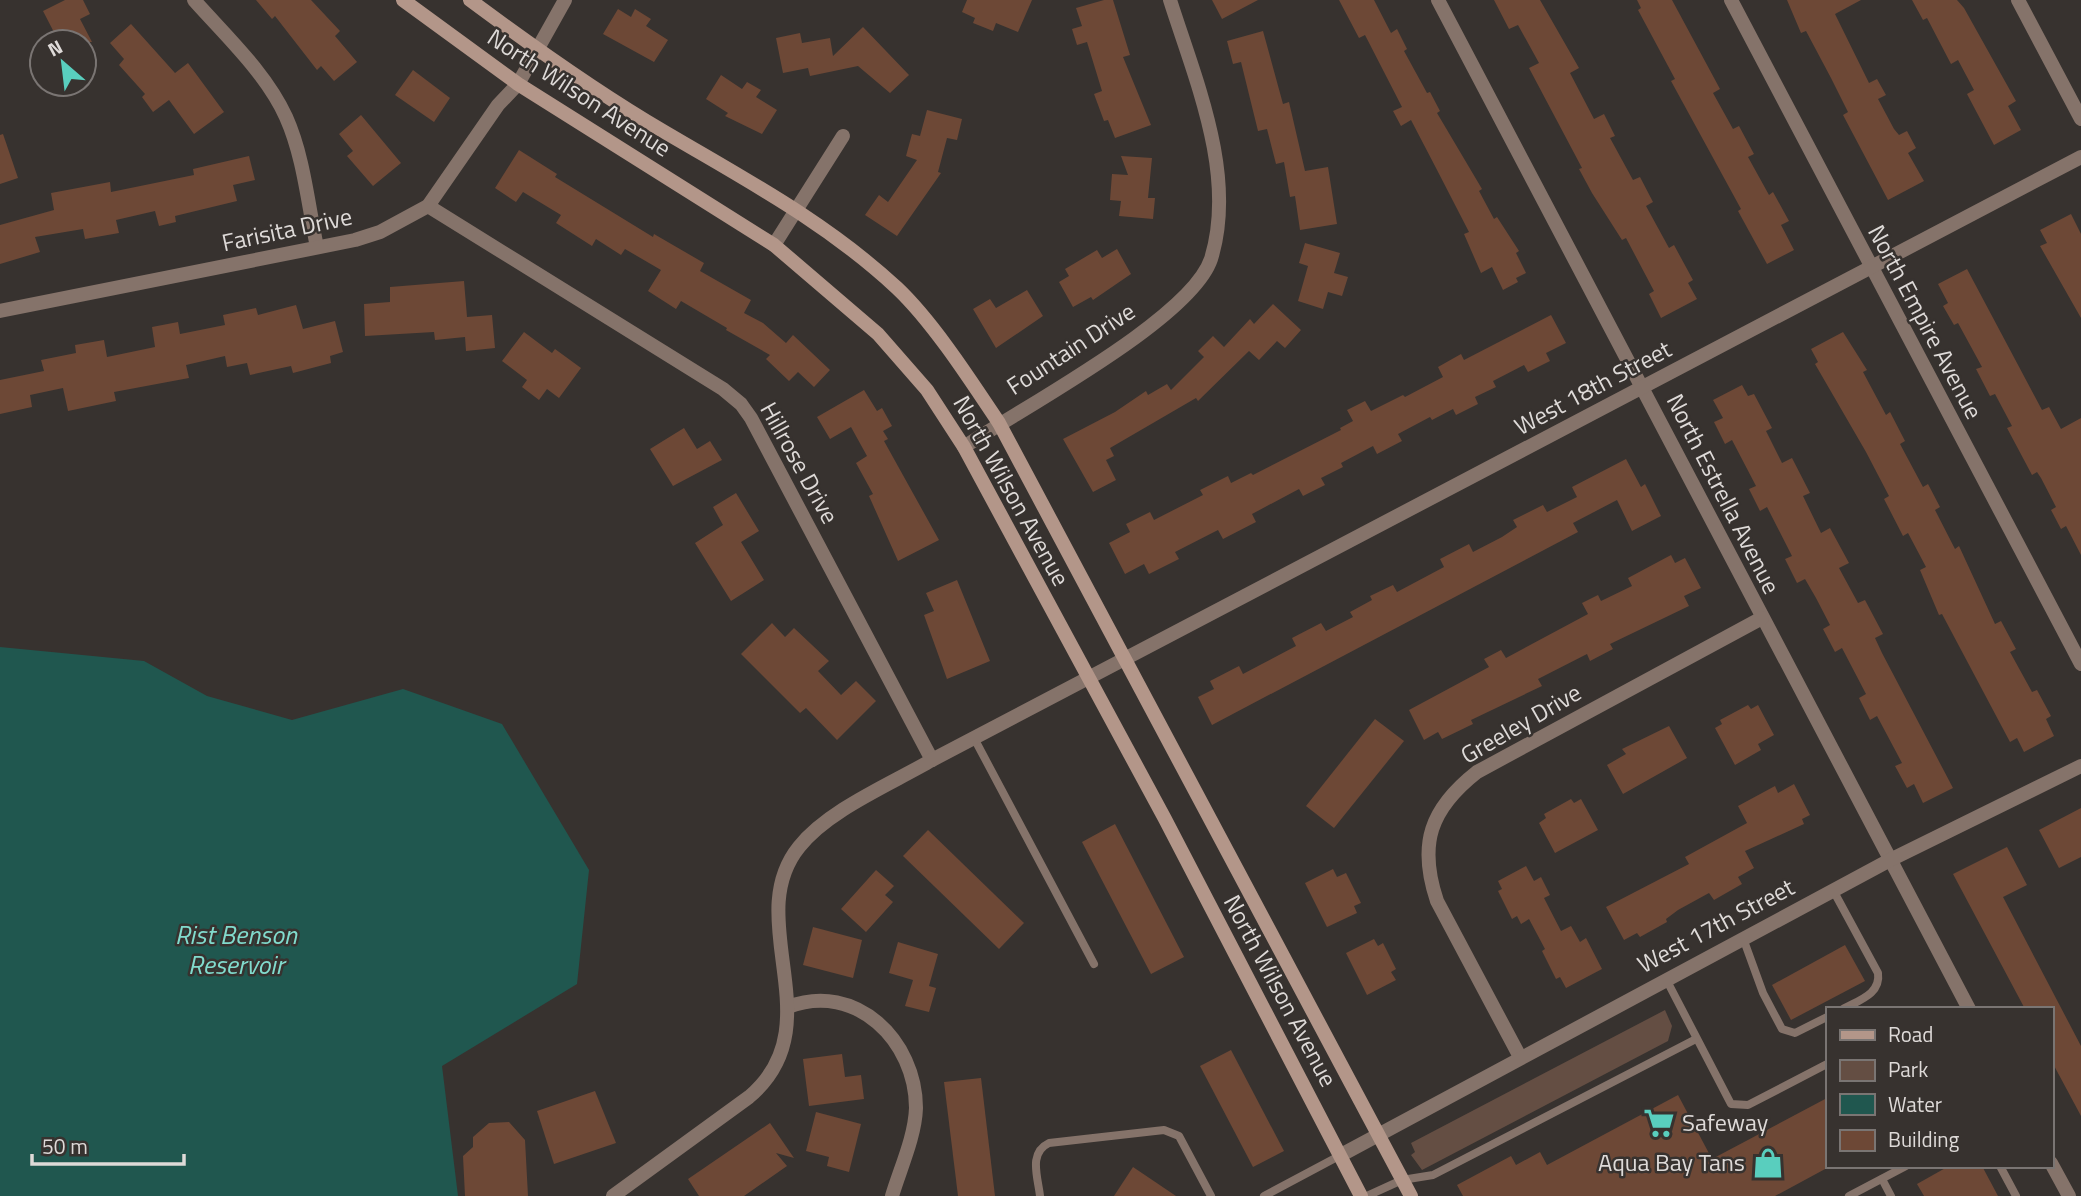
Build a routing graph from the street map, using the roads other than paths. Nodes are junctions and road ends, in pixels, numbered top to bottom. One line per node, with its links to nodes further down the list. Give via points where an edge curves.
1 (194, 0): 17 (street, via 267,85 286,117)
2 (403, 0): 10 (main road, North Wilson Avenue)
3 (470, 0): 9 (main road, North Wilson Avenue)
4 (565, 0): 9 (street)
5 (1170, 0): 21 (street, Fountain Drive, via 1214,156 1219,215 1210,262 1183,298 1120,349)
6 (1438, 0): 20 (street, North Estrella Avenue)
7 (1731, 0): 18 (street, North Empire Avenue)
8 (2018, 0): 11 (street)
9 (537, 49): 10 (street, Farisita Drive); 15 (main road, North Wilson Avenue, via 661,130)
10 (518, 84): 14 (street, Farisita Drive, via 498,105); 16 (main road, North Wilson Avenue)
11 (2081, 119)
12 (843, 136): 15 (street)
13 (2081, 157): 18 (street, West 18th Street)
14 (428, 205): 17 (street, Farisita Drive, via 380,232); 28 (street, Hillrose Drive, via 741,404)
15 (798, 209): 16 (street); 21 (main road, North Wilson Avenue, via 898,289)
16 (774, 245): 22 (main road, North Wilson Avenue, via 878,334 927,390)
17 (317, 247): 19 (street, Farisita Drive)
18 (1870, 268): 20 (street, West 18th Street); 25 (street, North Empire Avenue)
19 (0, 311)
20 (1642, 388): 23 (street, North Estrella Avenue); 24 (street, West 18th Street)
21 (999, 423): 22 (street, Fountain Drive); 24 (main road, North Wilson Avenue)
22 (964, 447): 26 (main road, North Wilson Avenue)
23 (1762, 618): 30 (street, North Estrella Avenue); 40 (street, Greeley Drive, via 1477,772 1458,787 1436,817 1427,848 1437,901)
24 (1125, 658): 26 (street, West 18th Street); 42 (main road, North Wilson Avenue)
25 (2081, 664)
26 (1087, 679): 27 (street); 43 (main road, North Wilson Avenue)
27 (974, 738): 28 (street); 33 (lane)
28 (932, 760): 35 (street, via 817,827 797,848 780,896)
29 (2081, 766): 30 (street, West 17th Street)
30 (1890, 860): 31 (street, West 17th Street); 37 (street, North Estrella Avenue)
31 (1833, 890): 32 (street, West 17th Street); 36 (lane, via 1878,972 1873,992)
32 (1743, 938): 34 (street, West 17th Street); 38 (lane, via 1782,1029 1795,1032)
33 (1094, 964)
34 (1666, 979): 39 (lane); 40 (street, West 17th Street)
35 (788, 1007): 51 (street, via 778,1061 759,1088); 52 (street, via 804,1001 853,1008 875,1020 901,1047 912,1077 916,1109)
36 (1847, 1007)
37 (1968, 1007)
38 (1826, 1017)
39 (1696, 1039): 41 (lane, via 1726,1099 1738,1106 1759,1100); 48 (lane, via 1433,1175)
40 (1520, 1057): 42 (street, West 17th Street)
41 (1826, 1065)
42 (1377, 1135): 43 (street, West 17th Street); 48 (main road, North Wilson Avenue)
43 (1341, 1155): 55 (lane); 56 (main road, North Wilson Avenue)
44 (2053, 1167): 50 (street)
45 (1902, 1168): 47 (lane)
46 (2001, 1168): 61 (lane)
47 (1882, 1179): 59 (lane); 60 (lane)
48 (1402, 1180): 57 (lane); 58 (main road, North Wilson Avenue)
49 (2081, 1185): 50 (street)
50 (2068, 1194)
51 (613, 1196)
52 (892, 1196)
53 (1040, 1196): 54 (lane, via 1035,1156 1049,1143 1164,1130 1180,1136)
54 (1212, 1196)
55 (1264, 1196)
56 (1361, 1196)
57 (1367, 1196)
58 (1411, 1196)
59 (1849, 1196)
60 (1891, 1196)
61 (2017, 1196)

